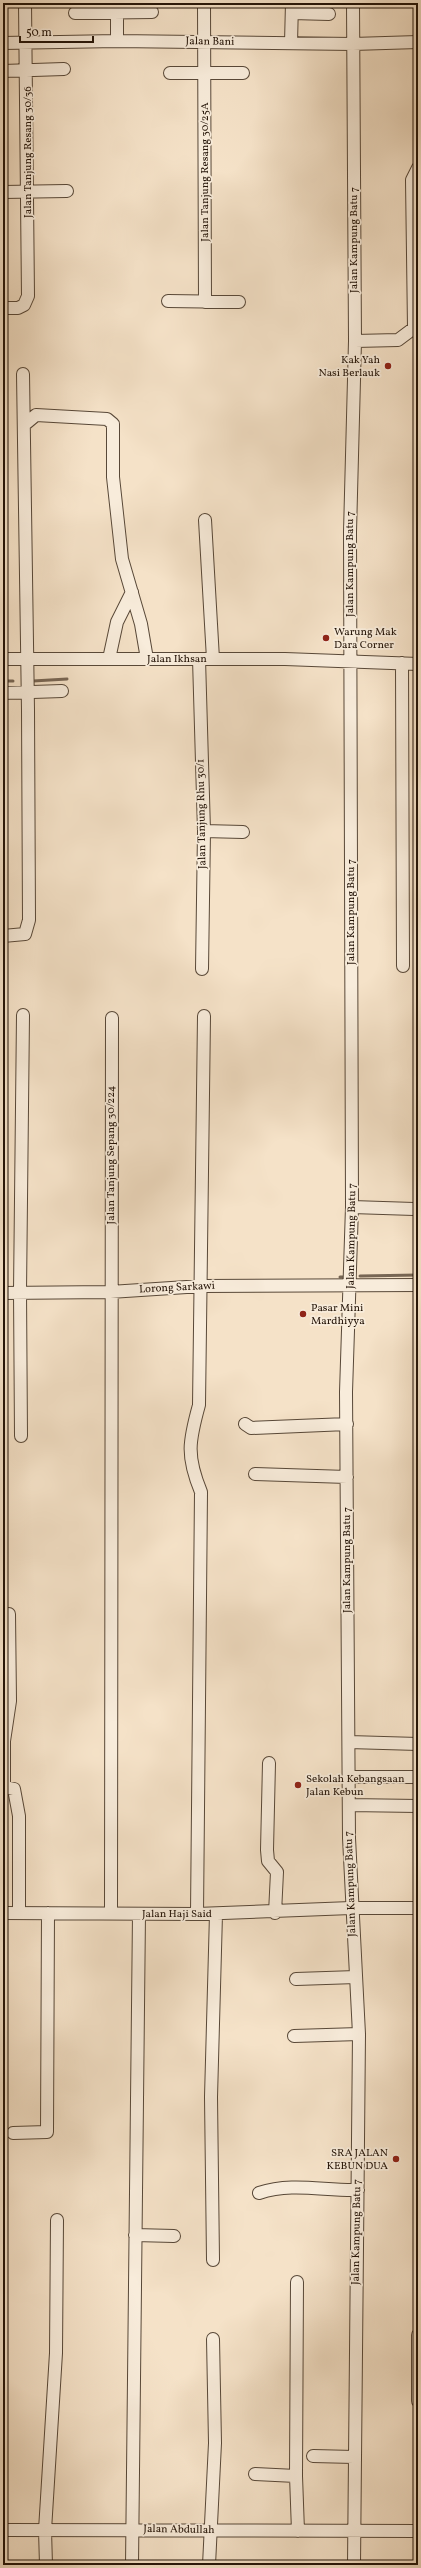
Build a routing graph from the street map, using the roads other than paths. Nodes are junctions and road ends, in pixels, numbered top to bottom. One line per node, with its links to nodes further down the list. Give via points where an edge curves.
1 (25, 3): 12 (street, Jalan Tanjung Resang 30/36)
2 (204, 3): 13 (street, Jalan Tanjung Resang 30/25A)
3 (353, 3): 15 (street, Jalan Kampung Batu 7)
4 (117, 8): 6 (street); 7 (street); 9 (street)
5 (292, 8): 8 (street); 14 (street)
6 (152, 12)
7 (75, 14)
8 (329, 14)
9 (117, 41): 12 (street, Jalan Bani); 13 (street, Jalan Bani)
10 (418, 42): 15 (street, Jalan Bani)
11 (3, 43): 12 (street, Jalan Bani)
12 (25, 43): 17 (street, Jalan Tanjung Resang 30/36)
13 (204, 43): 14 (street, Jalan Bani); 21 (street, Jalan Tanjung Resang 30/25A)
14 (291, 43): 15 (street, Jalan Bani)
15 (353, 44): 30 (street, Jalan Kampung Batu 7)
16 (64, 69): 17 (street)
17 (27, 70): 18 (street); 23 (street, Jalan Tanjung Resang 30/36)
18 (3, 71)
19 (170, 73): 21 (street)
20 (243, 73): 21 (street)
21 (205, 74): 27 (street, Jalan Tanjung Resang 30/25A)
22 (418, 168): 30 (street, via 412,180 414,328 398,340)
23 (28, 191): 24 (street); 25 (street); 29 (street, Jalan Tanjung Resang 30/36, via 27,302 18,308)
24 (67, 191)
25 (3, 192)
26 (168, 301): 27 (street)
27 (205, 302): 28 (street)
28 (239, 302)
29 (3, 308)
30 (355, 341): 41 (street, Jalan Kampung Batu 7, via 350,532)
31 (23, 374): 32 (street)
32 (24, 425): 34 (street, via 36,415 111,420 113,424 109,478 122,559); 35 (street)
33 (205, 520): 40 (street)
34 (132, 592): 37 (street, via 117,622); 38 (street)
35 (27, 658): 36 (street, Jalan Ikhsan); 37 (street, Jalan Ikhsan); 46 (street)
36 (3, 659)
37 (109, 659): 38 (street, Jalan Ikhsan)
38 (147, 659): 39 (street, Jalan Ikhsan)
39 (199, 659): 40 (street, Jalan Ikhsan); 47 (street, Jalan Tanjung Rhu 30/1)
40 (213, 659): 41 (street, Jalan Ikhsan)
41 (350, 661): 42 (street, Jalan Ikhsan); 55 (street, Jalan Kampung Batu 7)
42 (402, 664): 43 (street, Jalan Ikhsan); 50 (street)
43 (418, 664)
44 (62, 691): 46 (street)
45 (3, 692): 46 (street)
46 (28, 692): 49 (street, via 28,929 25,934)
47 (204, 832): 48 (street); 51 (street, Jalan Tanjung Rhu 30/1)
48 (244, 832)
49 (3, 936)
50 (403, 966)
51 (202, 969)
52 (23, 1015): 60 (street)
53 (204, 1016): 58 (street)
54 (112, 1018): 61 (street, Jalan Tanjung Sepang 30/224)
55 (352, 1207): 56 (street); 59 (street, Jalan Kampung Batu 7)
56 (414, 1210)
57 (418, 1285): 59 (street, Lorong Sarkawi)
58 (202, 1286): 59 (street, Lorong Sarkawi); 61 (street, Lorong Sarkawi); 84 (street, via 199,1405 190,1438 192,1471 201,1492)
59 (351, 1286): 64 (street, Jalan Kampung Batu 7)
60 (20, 1292): 61 (street, Lorong Sarkawi); 62 (street, Lorong Sarkawi); 65 (street)
61 (110, 1292): 82 (street, Jalan Tanjung Sepang 30/224)
62 (3, 1293)
63 (245, 1424): 64 (street, via 251,1428)
64 (347, 1424): 67 (street, Jalan Kampung Batu 7)
65 (21, 1436)
66 (256, 1474): 67 (street)
67 (347, 1477): 69 (street, Jalan Kampung Batu 7)
68 (10, 1614): 78 (street, via 10,1701 4,1741 4,1787 14,1789 19,1816)
69 (349, 1742): 70 (street); 72 (street, Jalan Kampung Batu 7)
70 (418, 1744)
71 (269, 1763): 81 (street, via 267,1850 268,1861 277,1872)
72 (349, 1777): 73 (street); 74 (street, Jalan Kampung Batu 7)
73 (418, 1777)
74 (349, 1805): 75 (street); 76 (street, Jalan Kampung Batu 7)
75 (418, 1806)
76 (351, 1908): 77 (street, Jalan Haji Said); 81 (street, Jalan Haji Said); 86 (street, Jalan Kampung Batu 7)
77 (418, 1908)
78 (19, 1912): 79 (street, Jalan Haji Said); 80 (street, Jalan Haji Said)
79 (3, 1913)
80 (48, 1913): 82 (street, Jalan Haji Said); 90 (street, via 47,2132)
81 (275, 1913): 85 (street, Jalan Haji Said)
82 (111, 1914): 83 (street, Jalan Haji Said)
83 (139, 1914): 84 (street, Jalan Haji Said); 94 (street)
84 (197, 1914): 85 (street, Jalan Haji Said)
85 (216, 1914): 96 (street, via 211,2098)
86 (356, 1978): 87 (street); 88 (street, Jalan Kampung Batu 7)
87 (296, 1979)
88 (359, 2034): 89 (street); 91 (street, Jalan Kampung Batu 7)
89 (294, 2036)
90 (13, 2133)
91 (358, 2190): 92 (street, via 329,2191 302,2186 274,2188); 102 (street, Jalan Kampung Batu 7)
92 (259, 2193)
93 (57, 2220): 106 (street, via 55,2381)
94 (135, 2235): 95 (street); 107 (street)
95 (174, 2236)
96 (213, 2260)
97 (297, 2282): 104 (street)
98 (418, 2336): 100 (street)
99 (213, 2339): 109 (street, via 215,2443)
100 (418, 2401)
101 (313, 2456): 102 (street)
102 (354, 2457): 108 (street, Jalan Kampung Batu 7)
103 (255, 2474): 104 (street)
104 (296, 2476): 110 (street)
105 (3, 2530): 106 (street, Jalan Abdullah)
106 (45, 2530): 107 (street, Jalan Abdullah); 112 (street)
107 (131, 2530): 109 (street, Jalan Abdullah); 113 (street)
108 (354, 2530): 110 (street, Jalan Abdullah); 111 (street, Jalan Abdullah); 115 (street, Jalan Kampung Batu 7)
109 (210, 2531): 110 (street, Jalan Abdullah); 114 (street)
110 (298, 2531)
111 (418, 2531)
112 (46, 2565)
113 (132, 2565)
114 (209, 2565)
115 (354, 2565)

